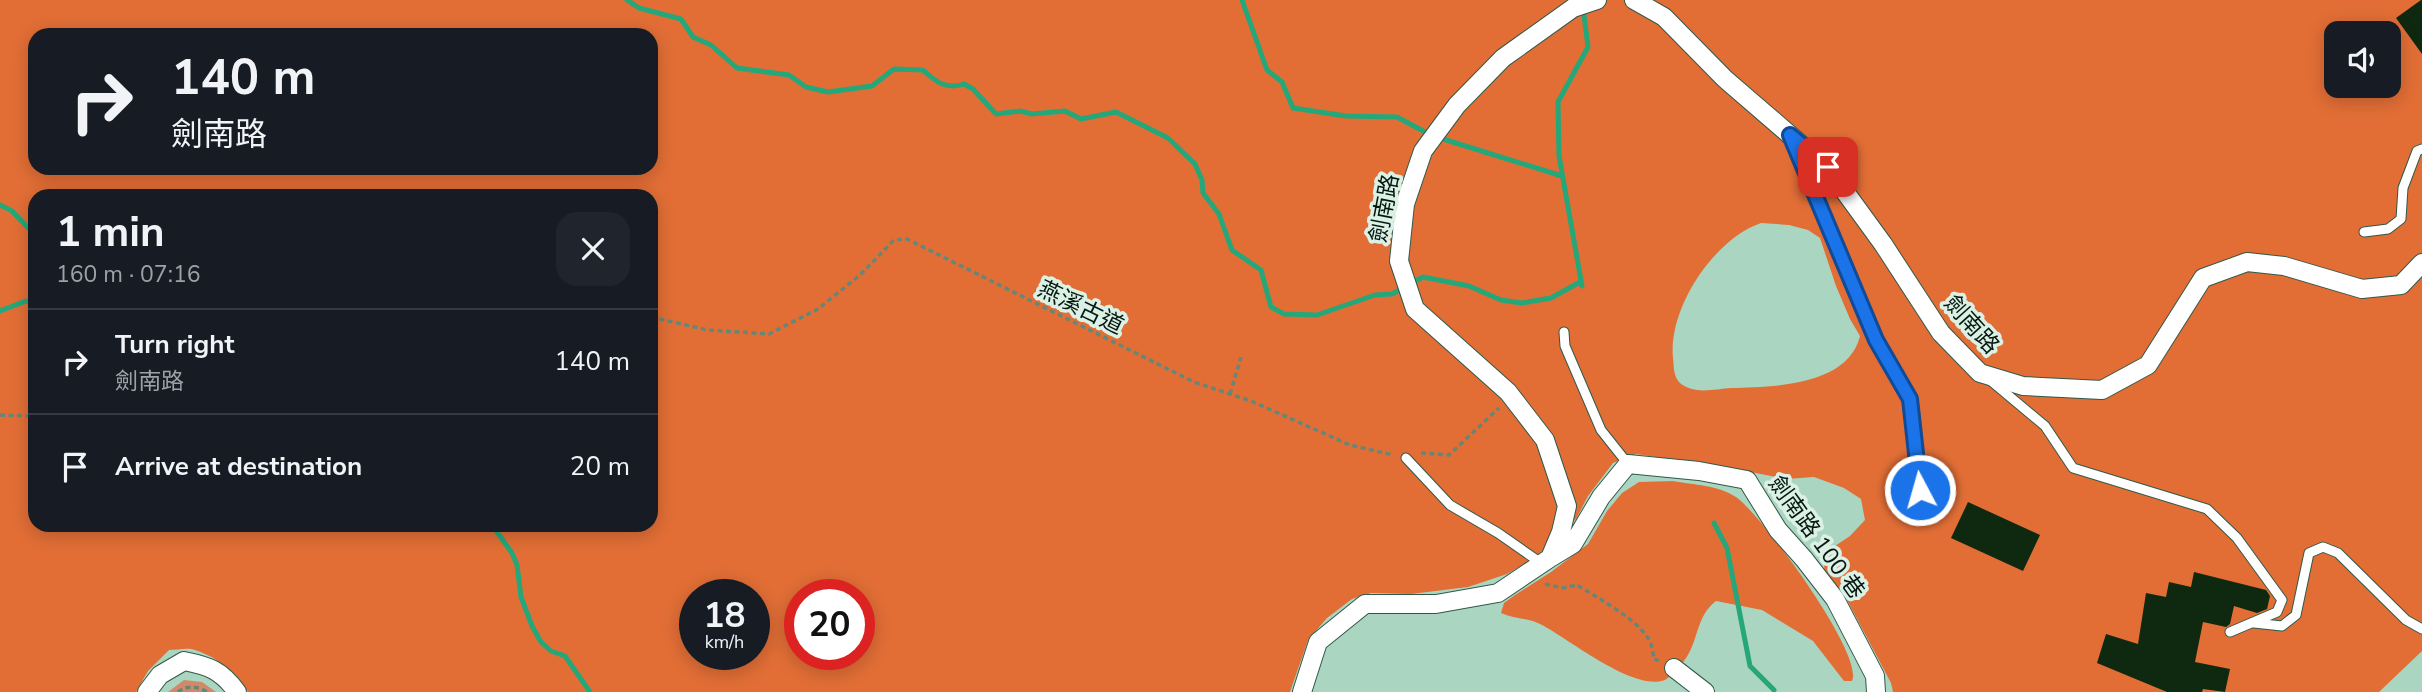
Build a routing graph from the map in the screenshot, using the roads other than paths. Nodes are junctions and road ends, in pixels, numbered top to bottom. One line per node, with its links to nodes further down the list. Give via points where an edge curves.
1 (1634, 0): 3 (street, 劍南路, via 1664,17 1725,79)
2 (1586, 4): 12 (street, 劍南路, via 1503,58 1457,105 1423,150 1405,204 1399,261 1415,309 1508,392 1545,440 1567,506 1561,532)
3 (1790, 135): 8 (street, 劍南路, via 1828,167 1941,333); 11 (lane, via 1876,340 1910,399)
4 (2422, 149): 5 (lane, via 2417,151 2403,188 2401,219 2388,229)
5 (2364, 232)
6 (2422, 263): 8 (street, 劍南路, via 2401,285 2362,289 2284,266 2247,262 2203,278 2148,365 2102,390 2023,386)
7 (1564, 332): 10 (lane, via 1565,346 1601,430)
8 (1980, 373): 13 (lane, via 2045,426 2073,468 2207,509 2237,538 2281,600 2277,612)
9 (1406, 458): 12 (lane, via 1450,505)
10 (1628, 464): 12 (street, via 1601,496 1573,544); 21 (street, 劍南路 100 巷, via 1746,480 1778,530 1835,599 1875,676)
11 (1920, 490)
12 (1546, 560): 19 (street, via 1498,593 1436,604 1365,604 1318,642)
13 (2252, 623): 14 (lane, via 2282,626 2296,615 2309,553 2323,547 2338,553 2406,620); 15 (lane)
14 (2422, 629)
15 (2230, 632)
16 (1674, 668): 20 (street)
17 (147, 692): 18 (street, via 160,675 184,661 210,666)
18 (237, 692)
19 (1302, 692)
20 (1705, 692)
21 (1876, 692)

